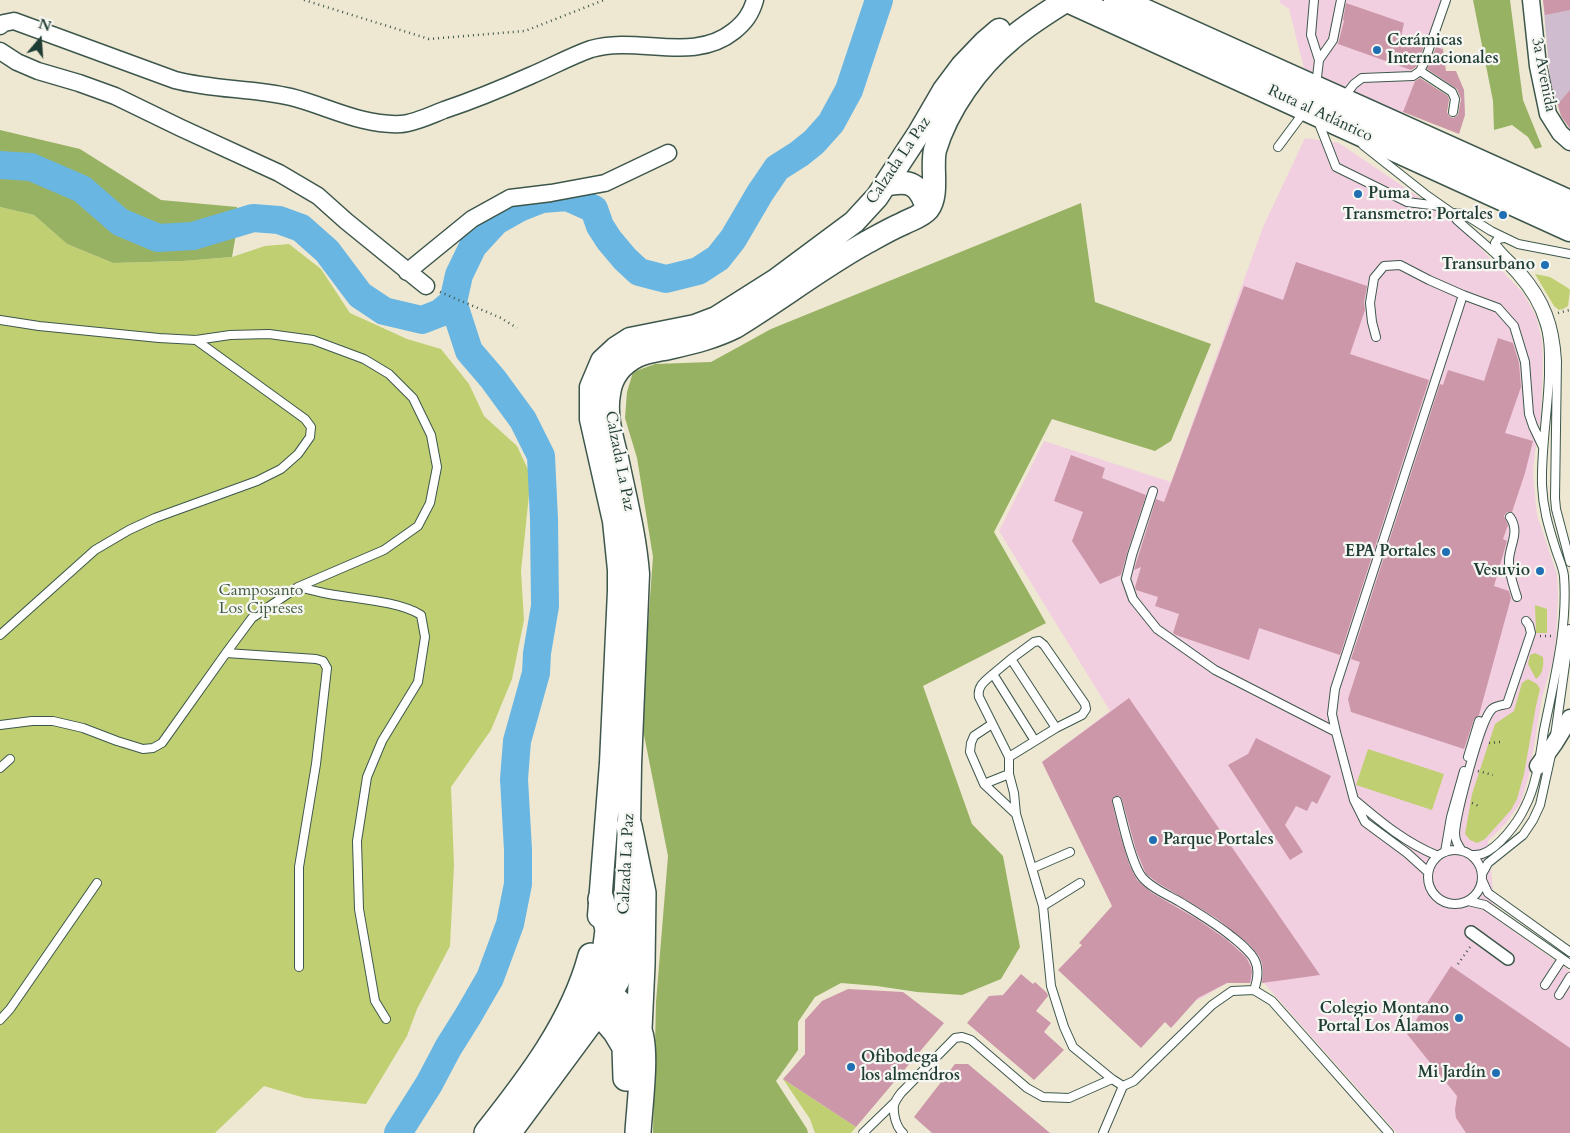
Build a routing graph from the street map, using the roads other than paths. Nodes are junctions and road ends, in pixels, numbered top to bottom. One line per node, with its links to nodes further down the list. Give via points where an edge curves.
1 (755, 0): 10 (street, via 745,22 727,36 705,46 666,48 624,44 592,49 488,95 403,124 380,124 292,97 182,82 14,21)
2 (1040, 0): 22 (main road, Calzada La Paz, via 985,42 962,66)
3 (1066, 0): 25 (main road, Calzada La Paz, via 996,52 957,102 934,156 933,197)
4 (1070, 0): 14 (highway, Ruta al Atlántico)
5 (1117, 0): 14 (highway, Ruta al Atlántico)
6 (1314, 0): 12 (lane, via 1311,35)
7 (1341, 0): 12 (lane, via 1333,40)
8 (1446, 0): 13 (lane)
9 (1531, 0): 19 (street, 3a Avenida, via 1538,66 1548,114)
10 (0, 26)
11 (0, 51): 30 (street, via 38,71 115,96 279,173 318,196)
12 (1319, 60): 15 (lane)
13 (1420, 71): 15 (lane, via 1413,76 1362,78); 16 (lane, via 1452,92 1455,99)
14 (1279, 84): 15 (highway, Ruta al Atlántico)
15 (1321, 106): 17 (lane); 20 (lane); 23 (highway, Ruta al Atlántico); 24 (lane, via 1336,167 1408,202); 27 (highway, Ruta al Atlántico)
16 (1453, 112)
17 (1352, 136)
18 (1359, 142): 24 (lane)
19 (1570, 142)
20 (1278, 147)
21 (668, 153): 30 (street, via 605,183 510,198 472,218)
22 (885, 185): 25 (main road, via 904,182 912,185 919,191); 76 (main road, Calzada La Paz, via 854,222 776,280 705,322 630,339 606,356 596,373 591,387 591,419 614,522 619,570 615,703)
23 (1570, 204)
24 (1443, 207): 26 (lane)
25 (927, 210): 65 (main road, Calzada La Paz, via 831,263 735,327 704,339 642,354 625,364 614,377 608,410 638,574)
26 (1452, 213): 28 (lane, via 1464,214); 36 (lane, via 1519,276 1537,303 1545,324 1549,362)
27 (1570, 228)
28 (1504, 238): 29 (lane, via 1518,244); 39 (lane, via 1495,243 1542,300 1556,340 1555,498)
29 (1570, 254)
30 (407, 272): 31 (street)
31 (426, 286)
32 (1464, 295): 34 (lane, via 1400,265 1384,266 1374,278 1370,303); 36 (lane, via 1498,308 1514,326 1525,362 1529,414); 53 (lane, via 1335,689 1332,714)
33 (0, 320): 35 (lane)
34 (1376, 337)
35 (196, 340): 40 (lane, via 269,334 313,340 364,359 389,374 413,398 431,435 437,467 430,503 418,526 384,550); 44 (lane, via 306,419 311,427 310,437 298,454 281,469 257,482 155,518 95,550)
36 (1544, 449): 58 (lane, via 1544,510 1564,573 1565,599 1560,646)
37 (1153, 491): 53 (lane, via 1126,579 1133,599 1158,629 1215,670)
38 (1510, 517): 41 (lane, via 1514,523 1514,539 1508,562)
39 (1570, 562)
40 (298, 587): 45 (lane, via 252,618); 91 (lane, via 412,610 421,615 424,624 418,682 382,741 367,777 357,841 359,909 374,1001)
41 (1517, 597)
42 (1526, 621): 49 (lane, via 1531,633 1507,704 1493,708)
43 (1570, 629): 55 (lane)
44 (0, 635)
45 (226, 653): 51 (lane, via 162,743 153,748 142,749 53,721); 85 (lane, via 316,659 323,661 327,668 299,867)
46 (1011, 659): 47 (lane); 52 (lane); 52 (lane, via 1034,642 1044,645 1085,704 1082,715)
47 (993, 674): 50 (lane, via 978,690); 54 (lane)
48 (1570, 718): 55 (street)
49 (1482, 722): 66 (lane, via 1456,821 1455,836); 68 (lane, via 1451,818)
50 (992, 724): 56 (lane); 61 (lane, via 974,736 971,742 970,752)
51 (0, 725)
52 (1056, 728): 54 (lane)
53 (1336, 732): 63 (lane)
54 (1035, 741): 56 (lane)
55 (1554, 744): 58 (street); 73 (lane, via 1540,805 1533,820 1523,835 1488,863)
56 (1009, 757): 60 (lane)
57 (10, 759): 59 (lane)
58 (1538, 766): 69 (lane, via 1526,806 1512,828 1491,849)
59 (0, 768)
60 (1009, 774): 61 (lane); 64 (lane)
61 (984, 784): 64 (lane)
62 (1117, 800): 88 (lane, via 1139,873 1158,889 1213,921 1250,952 1258,967)
63 (1354, 800): 70 (lane, via 1391,831); 72 (lane, via 1364,822)
64 (1016, 814): 71 (lane)
65 (629, 826): 90 (main road, Calzada La Paz, via 622,965 618,981); 93 (main road, via 643,893)
66 (1462, 851): 68 (lane); 69 (lane)
67 (1070, 852): 71 (lane)
68 (1445, 852): 70 (lane)
69 (1471, 855): 73 (lane, via 1477,861)
70 (1438, 856): 72 (lane)
71 (1033, 868): 78 (lane)
72 (1428, 872): 77 (lane, via 1428,881 1436,896 1451,903)
73 (1482, 877): 77 (lane, via 1478,892); 81 (lane, via 1488,893)
74 (97, 883): 92 (lane)
75 (1080, 883): 78 (lane)
76 (601, 899): 79 (main road, Calzada La Paz); 90 (main road, via 608,930 602,976 594,1004)
77 (1468, 901): 82 (lane, via 1485,904)
78 (1043, 906): 94 (lane, via 1051,986 1064,1027 1074,1047)
79 (596, 934): 97 (main road, Calzada La Paz, via 583,982 567,1016 530,1077)
80 (1474, 935): 83 (street)
81 (1570, 952)
82 (1562, 958): 84 (lane); 87 (lane)
83 (1508, 959)
84 (1570, 964)
85 (299, 967)
86 (1570, 977): 89 (lane)
87 (1545, 985)
88 (1254, 990): 95 (lane, via 1232,991 1212,1005 1134,1081); 104 (lane, via 1272,1001)
89 (1559, 995)
90 (605, 1004): 93 (main road, via 626,1011); 98 (main road, Calzada La Paz); 99 (main road, via 625,1047)
91 (386, 1019)
92 (0, 1020)
93 (639, 1029): 100 (main road, via 643,1054)
94 (1112, 1079): 95 (lane); 96 (lane, via 1069,1098 1043,1096 1028,1088 971,1040 962,1037 955,1038 942,1050)
95 (1124, 1086): 103 (lane)
96 (894, 1103): 101 (lane); 102 (lane, via 895,1119)
97 (488, 1133)
98 (508, 1133)
99 (623, 1133)
100 (638, 1133)
101 (863, 1133)
102 (903, 1133)
103 (1103, 1133)
104 (1389, 1133)

